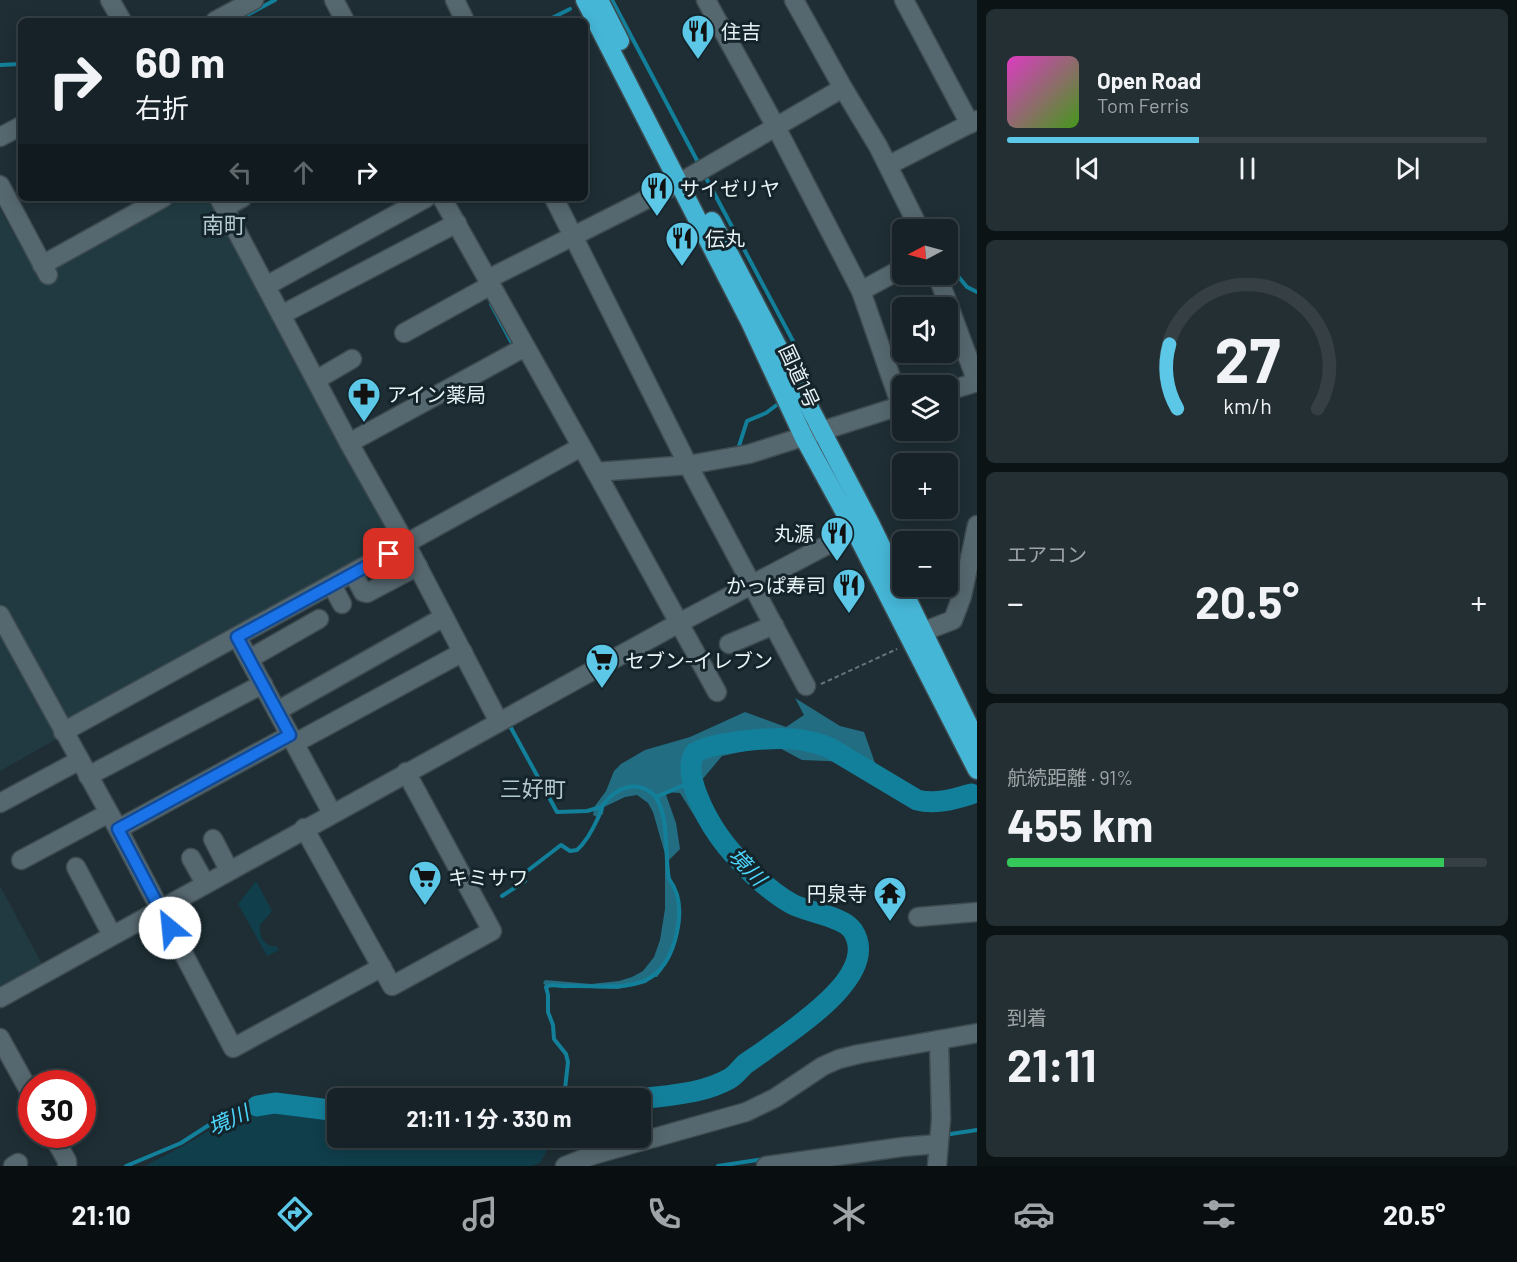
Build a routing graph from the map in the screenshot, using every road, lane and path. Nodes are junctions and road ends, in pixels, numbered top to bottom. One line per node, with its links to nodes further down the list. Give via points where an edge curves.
1 (110, 0): 10 (street)
2 (254, 0): 11 (street)
3 (334, 0): 12 (street)
4 (455, 0): 13 (street)
5 (585, 0): 20 (highway, 国道1号)
6 (600, 0): 20 (highway, 国道1号)
7 (706, 0): 16 (street)
8 (794, 0): 14 (street)
9 (904, 0): 15 (street)
10 (120, 18)
11 (221, 18)
12 (343, 18)
13 (464, 18)
14 (843, 88): 16 (street); 19 (street)
15 (974, 122): 19 (street)
16 (776, 127): 20 (street); 34 (street)
17 (18, 128): 18 (street)
18 (0, 137)
19 (889, 165): 27 (street)
20 (684, 180): 29 (street); 44 (highway, 国道1号, via 765,320); 45 (highway, 国道1号)
21 (0, 185): 22 (street, via 45,270)
22 (158, 201)
23 (421, 201): 33 (street)
24 (444, 201): 28 (street)
25 (556, 201): 29 (street)
26 (221, 203): 33 (street)
27 (915, 219)
28 (457, 223): 31 (street); 35 (street)
29 (573, 236): 31 (street); 48 (street)
30 (892, 274): 34 (street)
31 (489, 282): 36 (street); 37 (street)
32 (942, 285): 41 (street)
33 (266, 286): 35 (street)
34 (861, 291): 39 (street)
35 (282, 315): 40 (street)
36 (404, 333)
37 (525, 347): 46 (street); 47 (street)
38 (352, 359): 40 (street)
39 (892, 377)
40 (316, 380): 46 (street)
41 (977, 382): 42 (street)
42 (958, 388)
43 (892, 408): 44 (street)
44 (822, 432): 45 (street); 51 (highway, 国道1号)
45 (804, 438): 48 (street, via 749,454); 51 (highway, 国道1号)
46 (349, 443): 52 (street)
47 (581, 447): 49 (street); 52 (street)
48 (688, 465): 49 (street); 55 (street)
49 (596, 472): 61 (street)
50 (977, 525): 64 (street, via 953,620)
51 (862, 527): 55 (street); 64 (highway, 国道1号)
52 (406, 544): 53 (street); 54 (street)
53 (418, 566): 54 (street, via 367,593); 59 (street)
54 (353, 573): 56 (street)
55 (752, 584): 61 (street); 62 (street)
56 (332, 585): 57 (street); 63 (street)
57 (342, 604)
58 (0, 615): 73 (street)
59 (444, 617): 66 (street); 71 (street)
60 (319, 619): 67 (street)
61 (678, 624): 70 (street); 72 (street)
62 (774, 625): 65 (street); 69 (street)
63 (237, 637): 67 (street); 73 (street)
64 (917, 637): 69 (path, via 836,679); 75 (highway, 国道1号); 77 (highway, 国道1号)
65 (729, 644)
66 (463, 652): 72 (street); 74 (street)
67 (249, 659): 68 (street)
68 (263, 684): 71 (street); 76 (street)
69 (807, 686)
70 (717, 692)
71 (277, 711): 74 (street)
72 (499, 722): 78 (street)
73 (63, 732): 76 (street)
74 (292, 739): 81 (street); 83 (street)
75 (977, 742)
76 (84, 768): 79 (street); 80 (street)
77 (977, 770)
78 (406, 772): 81 (street); 94 (street, via 492,931 392,986)
79 (0, 803)
80 (109, 813): 83 (street); 86 (street)
81 (332, 813): 82 (street)
82 (304, 828): 88 (street); 94 (street)
83 (118, 829): 90 (street)
84 (213, 839): 88 (street)
85 (191, 858): 89 (street)
86 (21, 860)
87 (76, 867): 93 (street)
88 (229, 870): 89 (street)
89 (205, 883): 90 (street)
90 (159, 908): 93 (street); 94 (street, via 232,1048)
91 (977, 912): 92 (street)
92 (918, 917)
93 (112, 935): 95 (street)
94 (382, 968)
95 (0, 998)
96 (977, 1033): 98 (street)
97 (0, 1038): 99 (street)
98 (939, 1040): 100 (street); 103 (street, via 839,1059 746,1112)
99 (18, 1071)
100 (938, 1138): 104 (street, via 902,1147); 105 (street)
101 (60, 1148): 102 (street)
102 (67, 1166)
103 (565, 1166)
104 (766, 1166)
105 (937, 1166)

